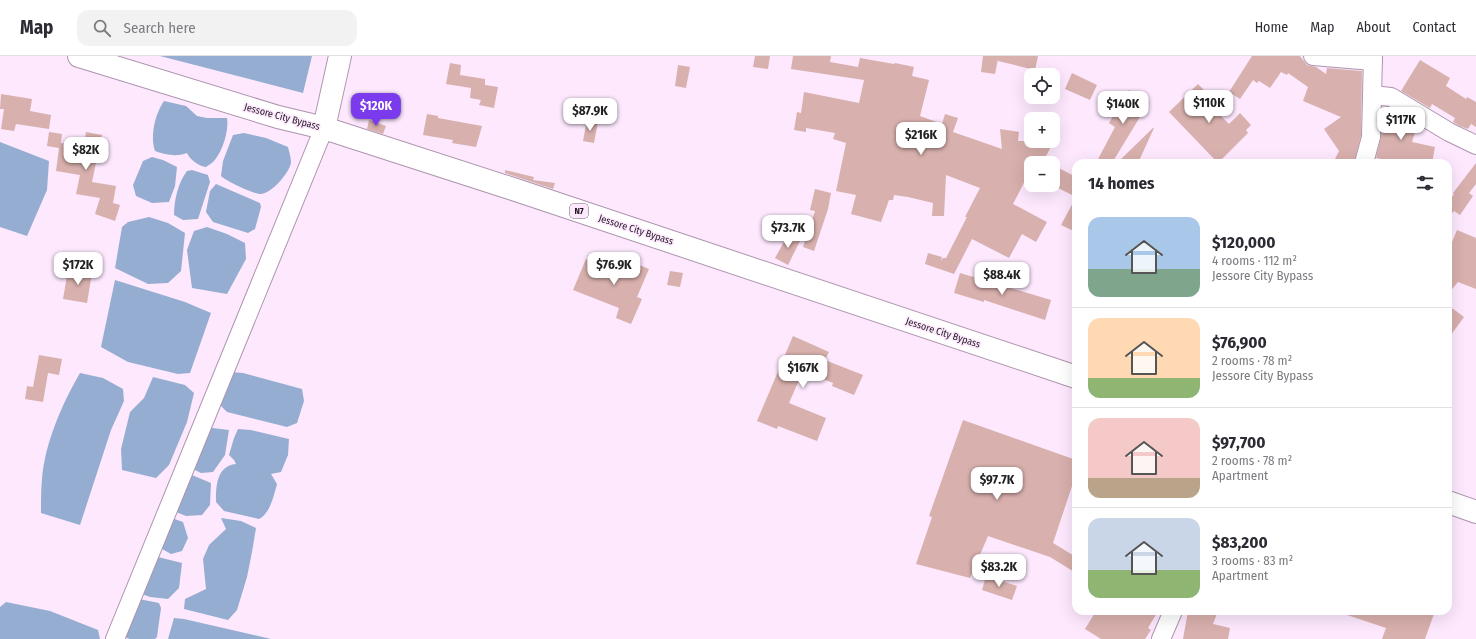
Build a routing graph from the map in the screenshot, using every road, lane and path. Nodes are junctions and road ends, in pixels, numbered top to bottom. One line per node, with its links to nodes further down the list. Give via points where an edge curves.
1 (79, 56): 6 (main road, Jessore City Bypass / N7, via 278,117)
2 (340, 56): 6 (main road)
3 (1312, 56): 4 (street)
4 (1373, 58): 5 (street)
5 (1372, 95): 7 (street, via 1391,97); 8 (street, via 1371,137)
6 (324, 128): 9 (main road, Jessore City Bypass / N7); 13 (street)
7 (1476, 145)
8 (1365, 159)
9 (1072, 376)
10 (1452, 503): 11 (main road)
11 (1476, 512)
12 (1171, 615): 14 (street)
13 (115, 639)
14 (1161, 639)

